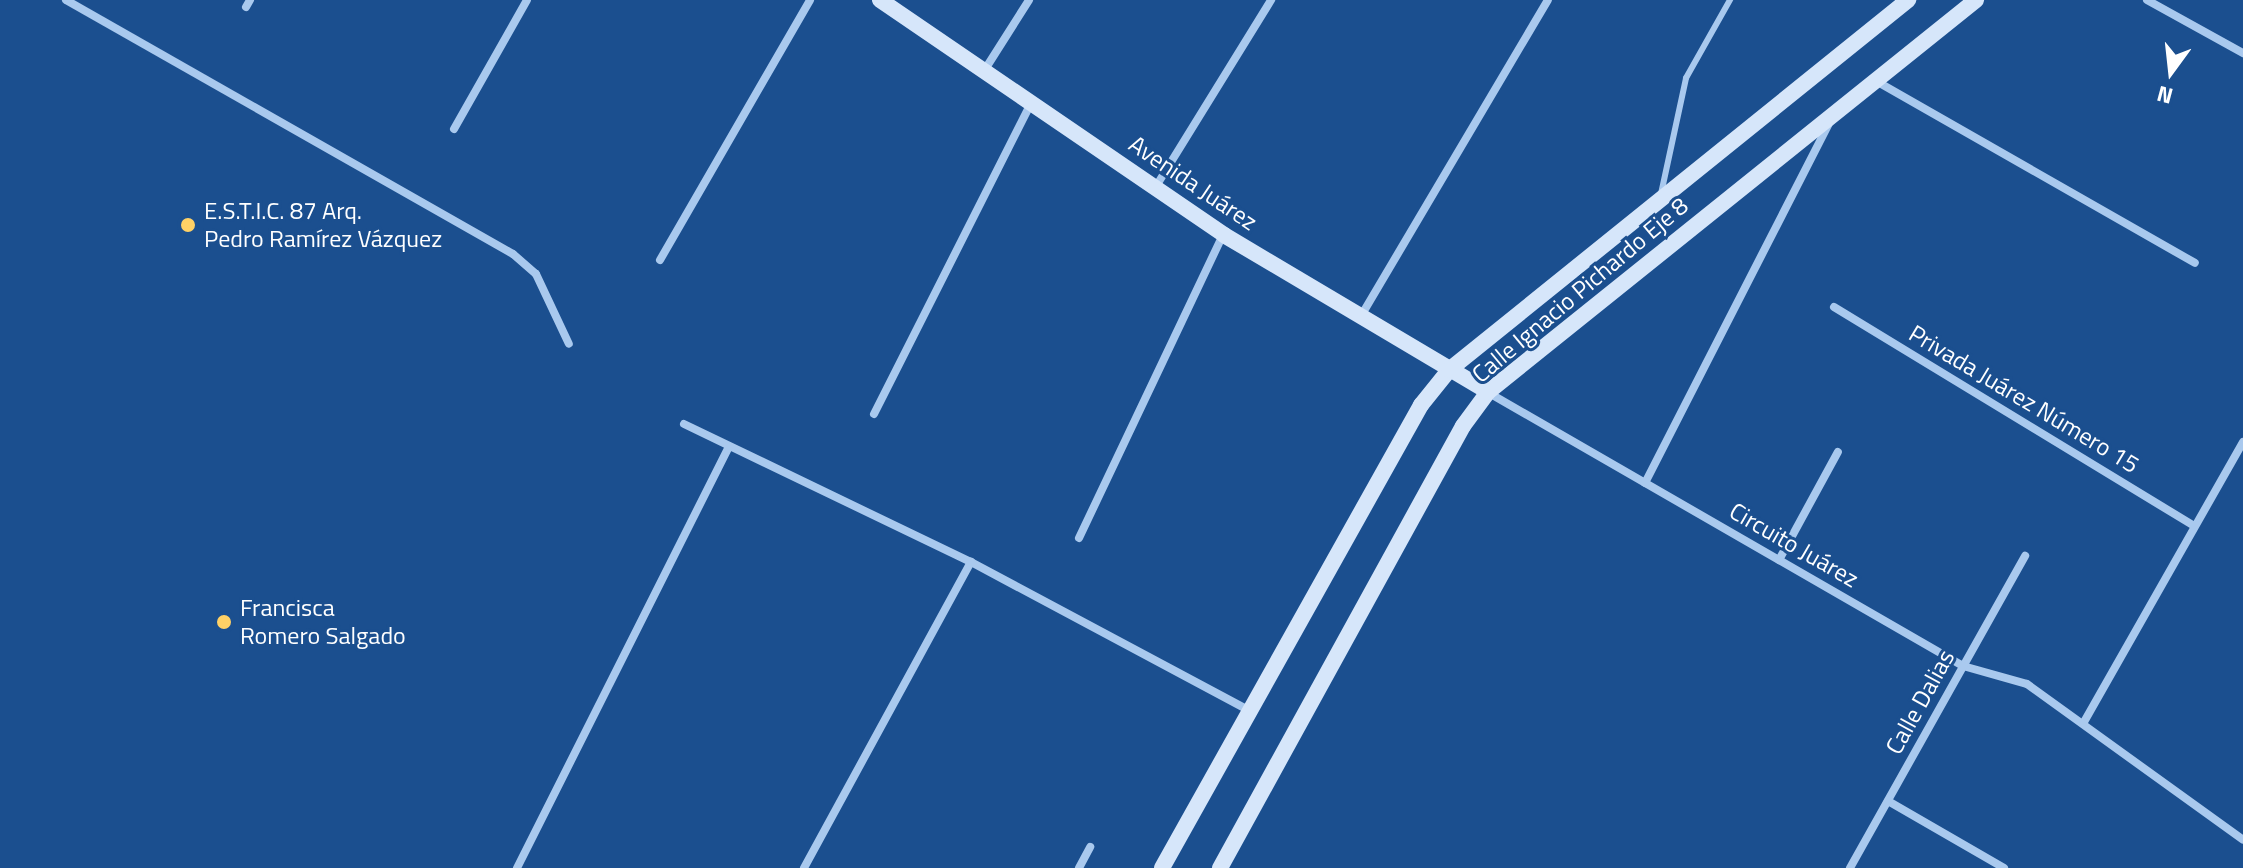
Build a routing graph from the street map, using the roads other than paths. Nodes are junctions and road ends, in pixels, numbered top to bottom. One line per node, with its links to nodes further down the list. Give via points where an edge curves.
1 (66, 0): 25 (street, via 513,254 536,274)
2 (527, 0): 17 (street)
3 (810, 0): 21 (street)
4 (880, 0): 13 (main road, Avenida Juárez)
5 (1029, 0): 13 (street)
6 (1271, 0): 18 (street)
7 (1548, 0): 24 (street)
8 (1730, 0): 19 (lane, via 1686,78)
9 (1908, 0): 19 (main road, Calle Ignacio Pichardo Eje 8)
10 (1976, 0): 14 (main road, Calle Ignacio Pichardo Eje 8)
11 (2147, 0): 12 (street)
12 (2243, 53)
13 (984, 71): 15 (main road, Avenida Juárez)
14 (1875, 81): 16 (main road, Calle Ignacio Pichardo Eje 8); 22 (street)
15 (1031, 103): 18 (main road, Avenida Juárez); 28 (street)
16 (1836, 111): 27 (main road, Calle Ignacio Pichardo Eje 8); 33 (street)
17 (454, 129)
18 (1155, 188): 20 (main road, Avenida Juárez)
19 (1659, 201): 26 (main road, Calle Ignacio Pichardo Eje 8)
20 (1224, 235): 24 (main road, Avenida Juárez); 35 (street)
21 (660, 260)
22 (2195, 263)
23 (1834, 307): 34 (street, Privada Juárez Número 15)
24 (1360, 317): 26 (main road, Avenida Juárez)
25 (569, 344)
26 (1449, 370): 27 (main road, Avenida Juárez); 40 (main road, Calle Ignacio Pichardo Eje 8, via 1421,405)
27 (1488, 392): 33 (street, Circuito Juárez); 49 (main road, Calle Ignacio Pichardo Eje 8, via 1463,426)
28 (874, 414)
29 (684, 424): 31 (street)
30 (2243, 442): 34 (street)
31 (729, 446): 38 (street); 45 (street)
32 (1838, 452): 37 (street)
33 (1645, 483): 37 (street, Circuito Juárez)
34 (2192, 525): 41 (street)
35 (1079, 538)
36 (2025, 556): 39 (street, Calle Dalias)
37 (1779, 560): 39 (street, Circuito Juárez)
38 (971, 562): 40 (street); 46 (street)
39 (1963, 666): 41 (street, Circuito Juárez, via 2027,684); 42 (street, Calle Dalias)
40 (1248, 710): 48 (main road, Calle Ignacio Pichardo Eje 8)
41 (2084, 722): 43 (street, Circuito Juárez)
42 (1888, 801): 50 (street, Calle Dalias); 51 (street)
43 (2243, 840)
44 (1090, 847): 47 (street)
45 (517, 868)
46 (804, 868)
47 (1079, 868)
48 (1162, 868)
49 (1220, 868)
50 (1850, 868)
51 (2004, 868)

